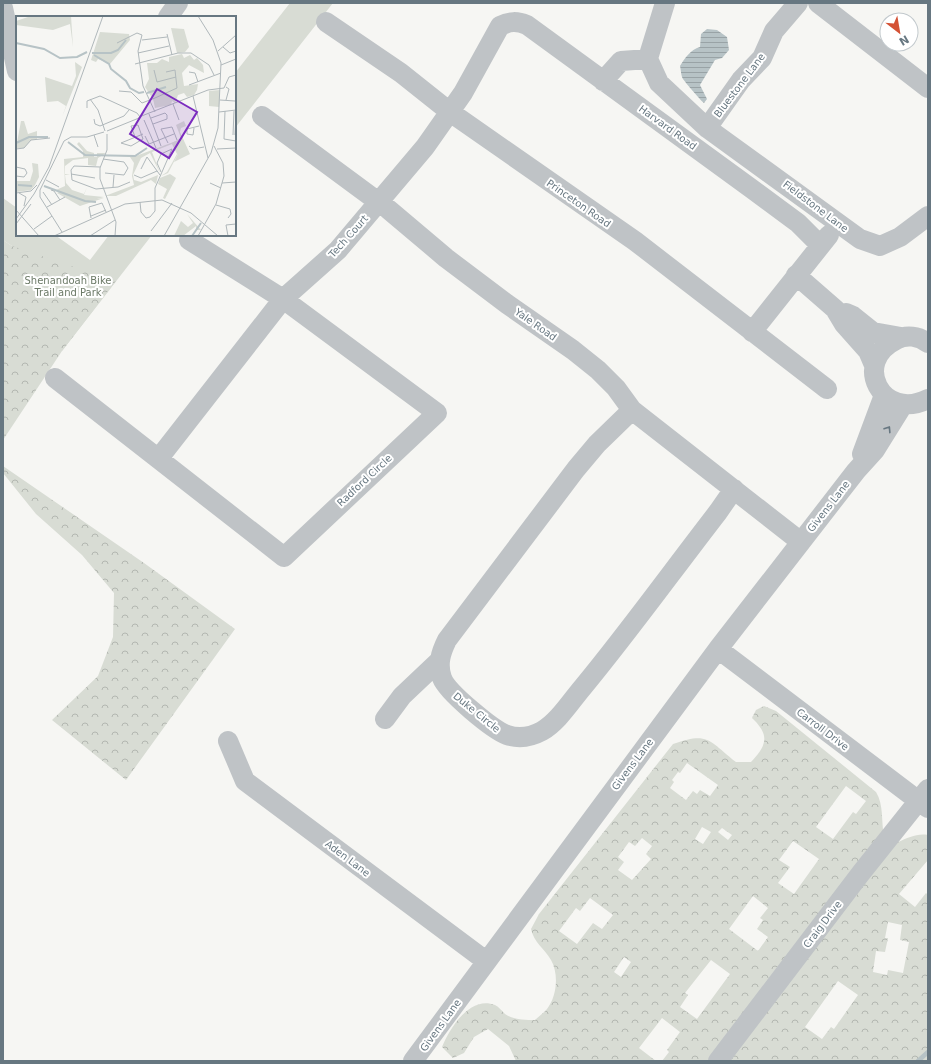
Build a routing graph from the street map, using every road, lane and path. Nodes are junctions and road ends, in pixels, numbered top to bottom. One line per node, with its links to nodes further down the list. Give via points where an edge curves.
1 (178, 3): 6 (street)
2 (665, 3): 9 (street)
3 (798, 3): 15 (street, Bluestone Lane, via 774,30 762,58 741,80)
4 (818, 3): 12 (street)
5 (3, 8): 10 (street)
6 (169, 16)
7 (326, 22): 13 (street, Princeton Road, via 401,73)
8 (508, 22): 11 (street, Harvard Road, via 520,22 527,26); 13 (street, Tech Court, via 500,26)
9 (648, 59): 11 (street, via 621,61); 15 (street, Fieldstone Lane, via 658,83)
10 (16, 66)
11 (603, 81): 20 (street, Harvard Road, via 780,210)
12 (928, 88)
13 (450, 112): 16 (street, Tech Court, via 425,148); 24 (street, Princeton Road, via 634,241)
14 (262, 116): 16 (street, Yale Road)
15 (707, 128): 18 (street, Fieldstone Lane)
16 (379, 202): 22 (street, Tech Court, via 338,250); 33 (street, Yale Road, via 446,258 598,370 616,388)
17 (928, 216): 18 (street, Fieldstone Lane, via 900,237 880,246 860,239)
18 (838, 224): 20 (street)
19 (189, 240): 22 (street, Radford Circle)
20 (820, 245): 21 (street)
21 (796, 275): 23 (street); 24 (street)
22 (283, 299): 34 (street, Tech Court); 34 (street, Radford Circle, via 437,413 284,557)
23 (835, 309): 25 (street, via 853,316 873,332); 27 (street, via 844,324 868,351)
24 (752, 332): 29 (street, Princeton Road)
25 (901, 337): 26 (street, via 912,336); 27 (street, via 886,345 878,354)
26 (927, 340)
27 (874, 365): 30 (street, via 877,385)
28 (55, 378): 34 (street, Radford Circle)
29 (827, 389)
30 (884, 395): 32 (street); 35 (street, Givens Lane)
31 (928, 399): 32 (street, via 918,404)
32 (903, 405): 35 (street, Givens Lane, one-way to 32, via 875,450)
33 (632, 410): 36 (street, Yale Road); 39 (street, via 597,444 546,508 447,640)
34 (159, 458)
35 (856, 471): 37 (street, Givens Lane)
36 (734, 489): 37 (street, Yale Road); 39 (street, Duke Circle, via 595,672 544,730 527,737 504,733 473,711 447,687 442,678)
37 (801, 542): 38 (street, Givens Lane)
38 (718, 649): 42 (street, Carroll Drive); 43 (street, Givens Lane)
39 (439, 661): 40 (street, via 402,696)
40 (385, 719)
41 (228, 741): 43 (street, Aden Lane, via 245,781)
42 (925, 800): 45 (street, Craig Drive, via 862,873)
43 (486, 961): 44 (street, Givens Lane)
44 (413, 1061)
45 (718, 1061)

